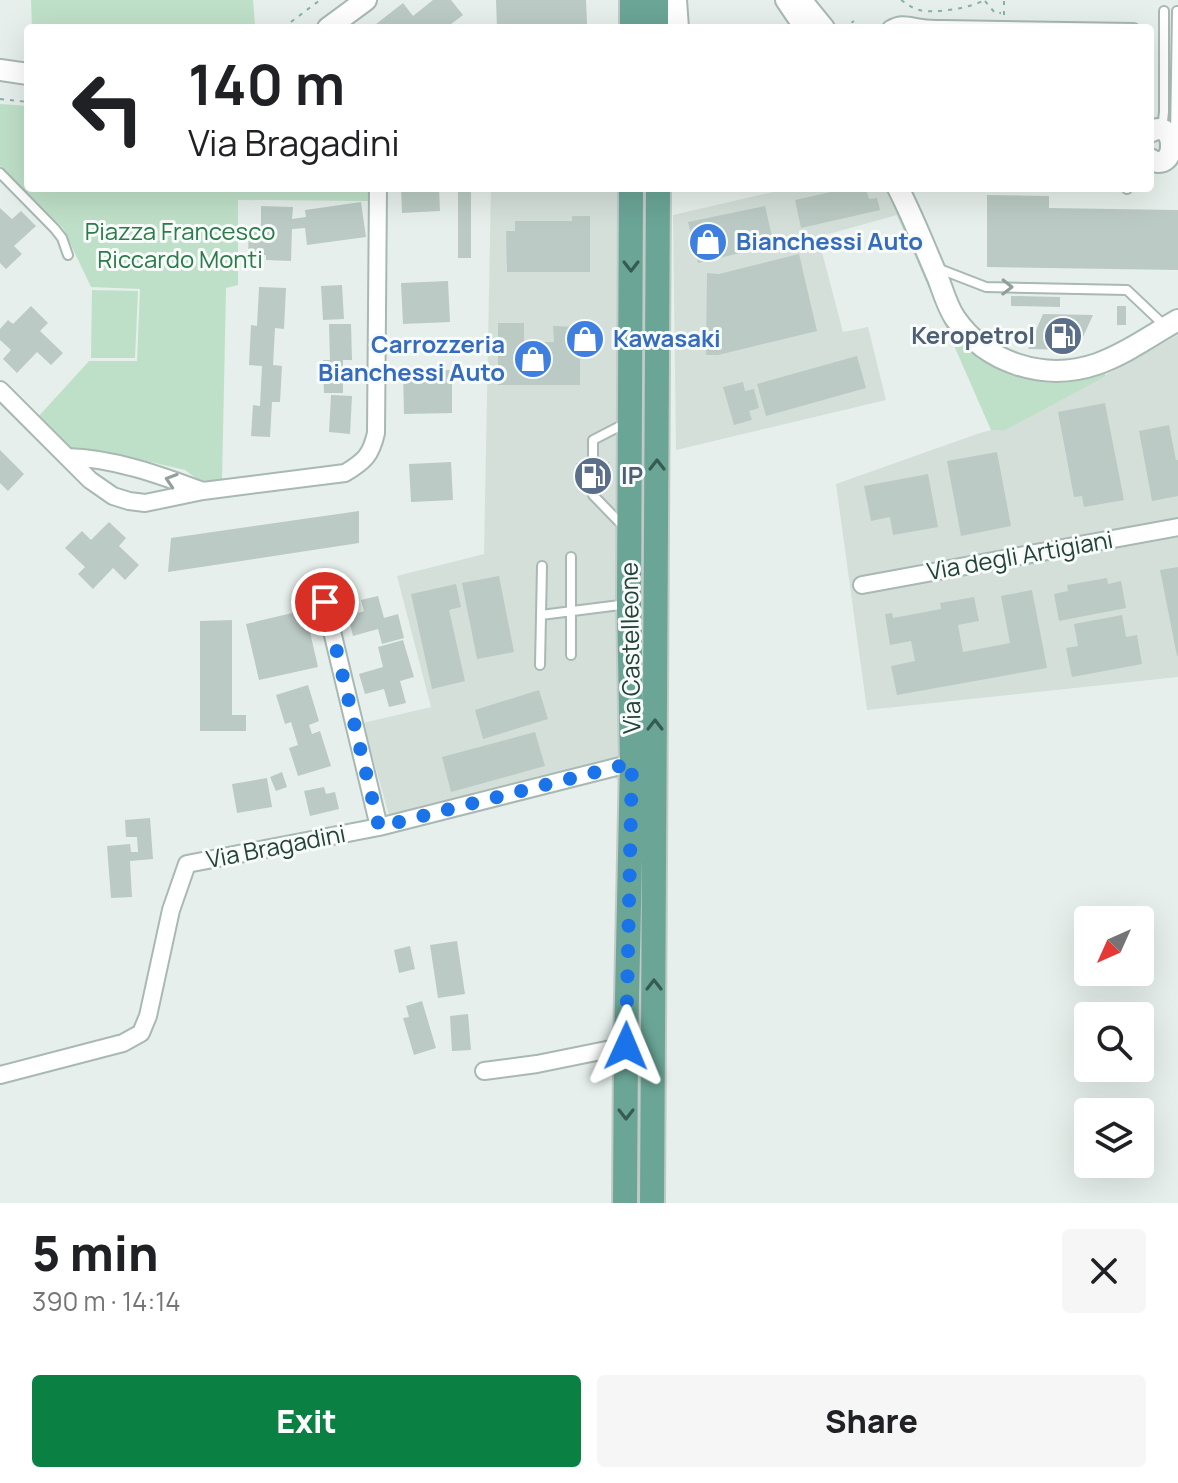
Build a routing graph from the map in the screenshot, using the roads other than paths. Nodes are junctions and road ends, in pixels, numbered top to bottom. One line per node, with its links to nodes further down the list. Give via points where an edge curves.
1 (347, 0): 9 (street)
2 (366, 0): 10 (street)
3 (632, 0): 11 (main road)
4 (656, 0): 12 (main road)
5 (676, 0): 13 (street)
6 (794, 8): 14 (street)
7 (1164, 11): 21 (lane)
8 (1177, 11): 21 (lane)
9 (321, 24)
10 (323, 24)
11 (632, 24)
12 (656, 24)
13 (678, 24)
14 (818, 24)
15 (892, 24): 16 (lane)
16 (922, 24)
17 (0, 70): 18 (street)
18 (24, 73)
19 (0, 82): 20 (street)
20 (24, 85)
21 (1164, 143)
22 (0, 173): 27 (lane, via 55,229)
23 (378, 192): 35 (street, via 373,449 345,473)
24 (631, 192): 31 (main road, Via Castelleone, one-way to 31)
25 (658, 192): 53 (main road, Via Castelleone, one-way to 25)
26 (901, 192): 28 (street)
27 (68, 255)
28 (933, 266): 29 (lane, one-way to 29, via 986,287 1127,290); 29 (street, via 954,316 968,333 983,348 1019,365 1077,369 1110,358)
29 (1172, 324)
30 (0, 390): 32 (street)
31 (630, 421): 37 (main road, Via Castelleone); 37 (lane, via 593,440 593,495)
32 (67, 457): 33 (street); 34 (street)
33 (106, 461): 34 (street, via 92,469); 35 (street, one-way to 33)
34 (90, 480): 35 (street, via 113,496 145,503)
35 (203, 491)
36 (1178, 527): 40 (street, Via degli Artigiani)
37 (630, 533): 42 (main road, Via Castelleone)
38 (571, 557): 43 (lane)
39 (542, 566): 44 (lane)
40 (862, 585)
41 (325, 602): 48 (street)
42 (629, 604): 43 (lane); 47 (main road, Via Castelleone)
43 (571, 612): 44 (lane); 45 (lane)
44 (541, 615): 46 (lane)
45 (571, 655)
46 (540, 665)
47 (632, 763): 48 (street, Via Bragadini); 49 (main road, Via Castelleone)
48 (379, 827): 51 (street, Via Bragadini, via 187,864 141,1033 123,1043)
49 (626, 1046): 50 (street); 52 (main road, Via Castelleone, one-way to 52)
50 (484, 1071)
51 (0, 1075)
52 (625, 1203)
53 (652, 1203)

